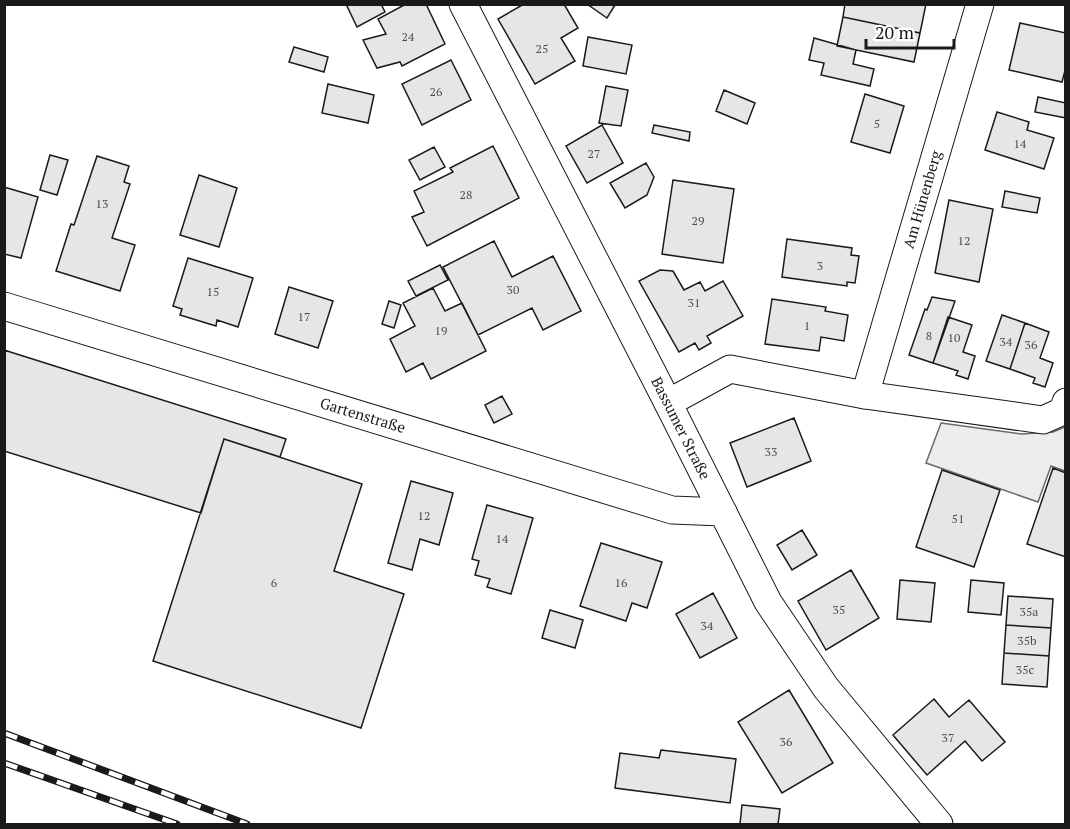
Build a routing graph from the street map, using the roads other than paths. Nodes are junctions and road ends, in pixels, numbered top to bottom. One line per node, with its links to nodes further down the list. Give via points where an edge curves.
1 (462, 4): 6 (street, Bassumer Straße)
2 (980, 4): 4 (street, Am Hünenberg)
3 (4, 306): 7 (street, Gartenstraße, via 672,510)
4 (865, 395): 5 (street, via 1043,420 1063,411); 6 (street, via 730,369)
5 (1065, 402)
6 (668, 403): 7 (street, Bassumer Straße)
7 (723, 512): 8 (street, Bassumer Straße, via 768,602 826,688)
8 (939, 825)

